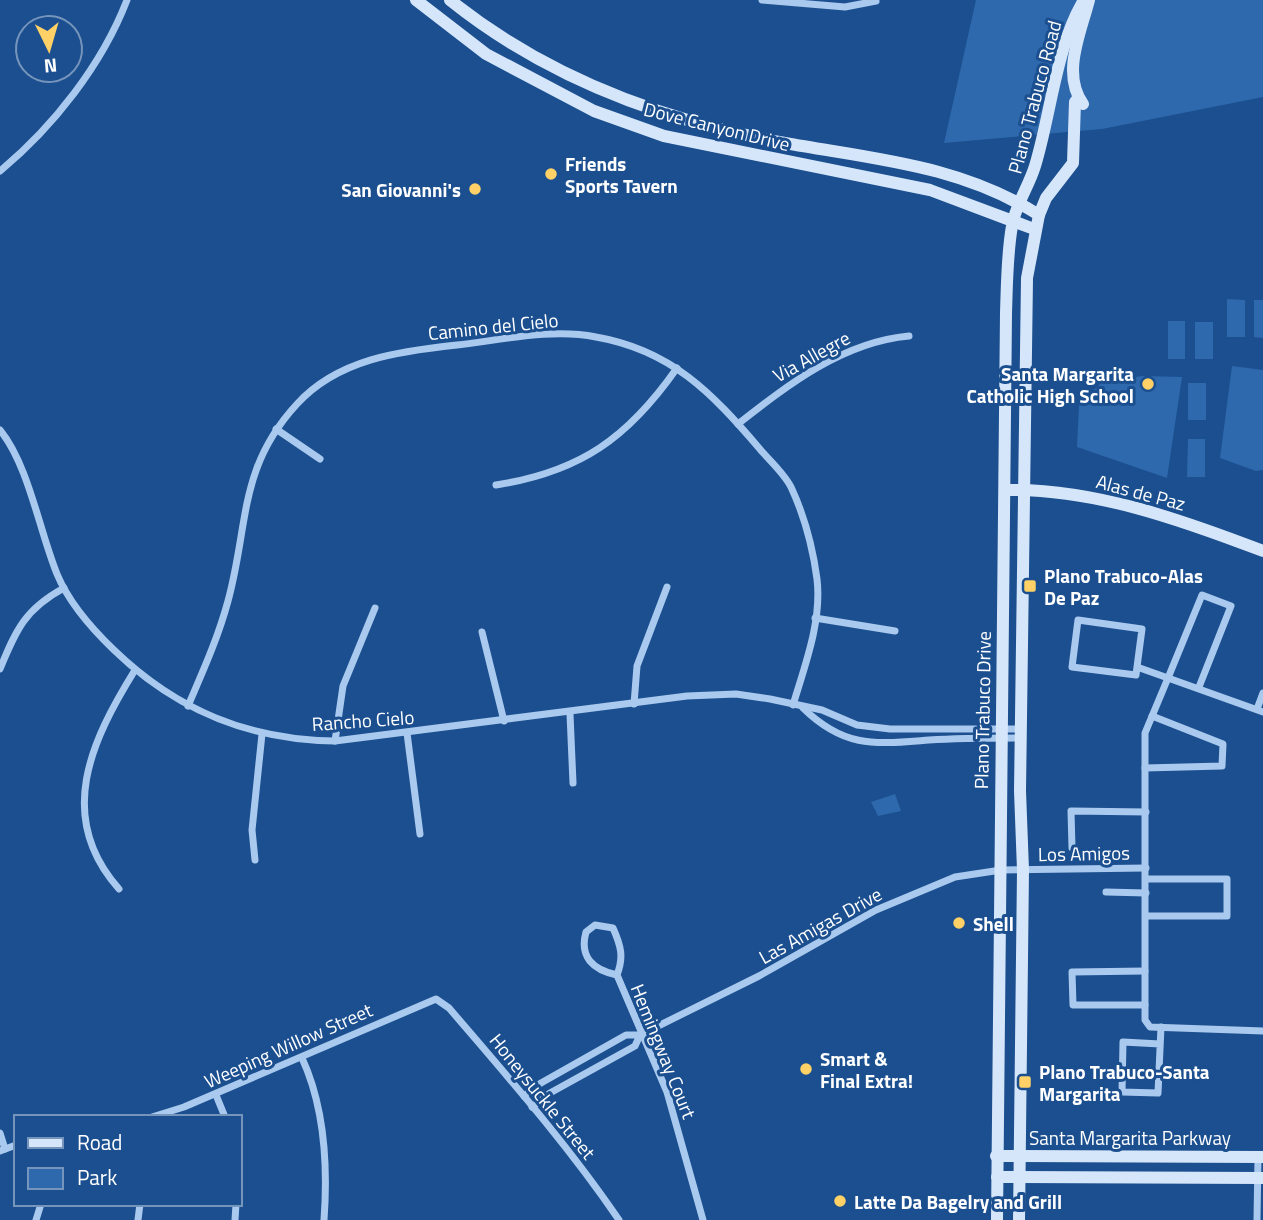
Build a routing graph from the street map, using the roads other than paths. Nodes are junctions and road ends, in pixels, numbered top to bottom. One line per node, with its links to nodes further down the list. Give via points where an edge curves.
1 (127, 0): 7 (street, via 115,30 61,108)
2 (416, 0): 10 (street, Dove Canyon Drive, via 485,54 594,111 664,136 930,190)
3 (450, 0): 8 (street, Dove Canyon Drive, via 526,53 592,86 656,110 785,143 934,169 967,178)
4 (762, 0): 6 (street, via 845,7)
5 (1087, 0): 8 (street, Plano Trabuco Road, via 1070,34); 9 (street, Plano Trabuco Road, via 1073,61 1078,98 1074,152 1067,174)
6 (876, 1)
7 (0, 171)
8 (1021, 204): 9 (street, Dove Canyon Drive); 10 (street, Plano Trabuco Drive)
9 (1038, 215): 11 (street, Plano Trabuco Drive)
10 (1012, 223): 11 (street, Dove Canyon Drive); 19 (street, Plano Trabuco Drive, via 1006,313)
11 (1034, 229): 20 (street, Plano Trabuco Drive, via 1027,278)
12 (909, 336): 14 (street, Via Allegre, via 869,342 809,371)
13 (677, 368): 14 (street, Camino del Cielo, via 710,393); 15 (street, Camino del Cielo, via 626,344 574,334 408,350 367,360 336,375 300,401); 18 (street, via 627,428 596,451 537,479)
14 (738, 424): 25 (street, Camino del Cielo, via 790,485 804,520 817,578)
15 (276, 429): 17 (street); 36 (street, Camino del Cielo, via 256,464 229,599 214,648)
16 (0, 430): 23 (street, Rancho Cielo, via 19,466)
17 (320, 459)
18 (496, 485)
19 (1006, 489): 20 (street, Alas de Paz); 47 (street, Plano Trabuco Drive)
20 (1026, 489): 21 (street, Alas de Paz, via 1122,505); 45 (street, Plano Trabuco Drive)
21 (1263, 551)
22 (667, 587): 34 (street, via 637,666)
23 (64, 588): 29 (street, via 30,610); 30 (street, Rancho Cielo, via 92,629)
24 (375, 608): 49 (street, via 343,686)
25 (815, 618): 26 (street); 35 (street, Camino del Cielo)
26 (895, 631)
27 (482, 632): 41 (street)
28 (1137, 667): 28 (street, via 1136,675 1072,667 1078,620 1142,629); 31 (street)
29 (0, 669)
30 (135, 670): 36 (street, Rancho Cielo); 61 (street, via 104,721 89,768 84,805 90,845 99,867)
31 (1168, 678): 32 (street); 32 (street, via 1202,595 1231,606); 40 (street)
32 (1199, 687): 38 (street)
33 (1263, 693): 38 (street)
34 (634, 704): 35 (street, Rancho Cielo, via 736,694); 39 (street, Rancho Cielo)
35 (793, 705): 37 (street, Rancho Cielo)
36 (188, 706): 46 (street, Rancho Cielo, via 236,728)
37 (802, 708): 42 (street, Rancho Cielo, via 822,710); 48 (street, Rancho Cielo, via 817,722)
38 (1260, 710)
39 (570, 714): 41 (street, Rancho Cielo); 52 (street)
40 (1152, 716): 51 (street, via 1145,733); 51 (street, via 1223,744 1222,766)
41 (504, 721): 44 (street, Rancho Cielo)
42 (857, 725): 43 (street, Rancho Cielo); 48 (street)
43 (890, 729): 47 (street, Rancho Cielo); 50 (street)
44 (407, 733): 49 (street, Rancho Cielo); 54 (street)
45 (1022, 733): 47 (street, Rancho Cielo); 59 (street, Plano Trabuco Drive)
46 (262, 734): 49 (street, Rancho Cielo); 56 (street, via 252,830)
47 (1001, 734): 50 (street, Rancho Cielo); 58 (street, Plano Trabuco Drive)
48 (855, 739): 50 (street, Rancho Cielo)
49 (335, 741)
50 (888, 745)
51 (1145, 768): 53 (street)
52 (573, 783)
53 (1146, 812): 55 (street, via 1071,811); 57 (street)
54 (420, 834)
55 (1072, 848)
56 (255, 860)
57 (1146, 868): 59 (street, Los Amigos); 60 (street)
58 (1001, 870): 59 (street, Las Amigas Drive); 71 (street, Las Amigas Drive, via 955,877 919,890); 84 (street, Plano Trabuco Drive)
59 (1023, 870): 83 (street, Plano Trabuco Drive)
60 (1146, 879): 63 (street); 64 (street, via 1227,879 1227,916)
61 (119, 889)
62 (1107, 892): 63 (street)
63 (1146, 893): 64 (street)
64 (1146, 916): 65 (street)
65 (1145, 971): 68 (street); 68 (street, via 1072,972 1073,1005)
66 (617, 975): 66 (street, Hemingway Court, via 621,944 613,928 595,925 586,932 585,954 601,972); 71 (street, Hemingway Court)
67 (436, 999): 73 (street, Weeping Willow Street); 77 (street, Honeysuckle Street, via 449,1008)
68 (1145, 1005): 69 (street, via 1148,1025)
69 (1161, 1027): 70 (street); 72 (street)
70 (1263, 1031)
71 (640, 1035): 74 (street, Las Amigas Drive, via 626,1035); 75 (street, Las Amigas Drive, via 635,1046); 91 (street, Hemingway Court, via 670,1104)
72 (1160, 1044): 72 (street, via 1158,1093 1122,1092 1123,1042)
73 (302, 1058): 76 (street, Weeping Willow Street); 89 (street, via 320,1113)
74 (564, 1070): 75 (street); 77 (street, Las Amigas Drive)
75 (571, 1081): 78 (street, Las Amigas Drive)
76 (216, 1094): 79 (street, Weeping Willow Street); 80 (street)
77 (524, 1096): 78 (street, Honeysuckle Street)
78 (532, 1107): 90 (street, Honeysuckle Street)
79 (158, 1115)
80 (224, 1115)
81 (0, 1133): 82 (street)
82 (3, 1150)
83 (1020, 1155): 84 (street, Santa Margarita Parkway); 85 (street, Santa Margarita Parkway); 86 (street, Plano Trabuco Drive)
84 (996, 1156): 87 (street, Plano Trabuco Drive)
85 (1260, 1157): 88 (street)
86 (1020, 1177): 87 (street, Santa Margarita Parkway); 88 (street, Santa Margarita Parkway); 93 (street, Plano Trabuco Drive)
87 (997, 1178): 92 (street, Plano Trabuco Drive)
88 (1260, 1178): 94 (street)
89 (324, 1220)
90 (619, 1220)
91 (703, 1220)
92 (997, 1220)
93 (1019, 1220)
94 (1257, 1220)

